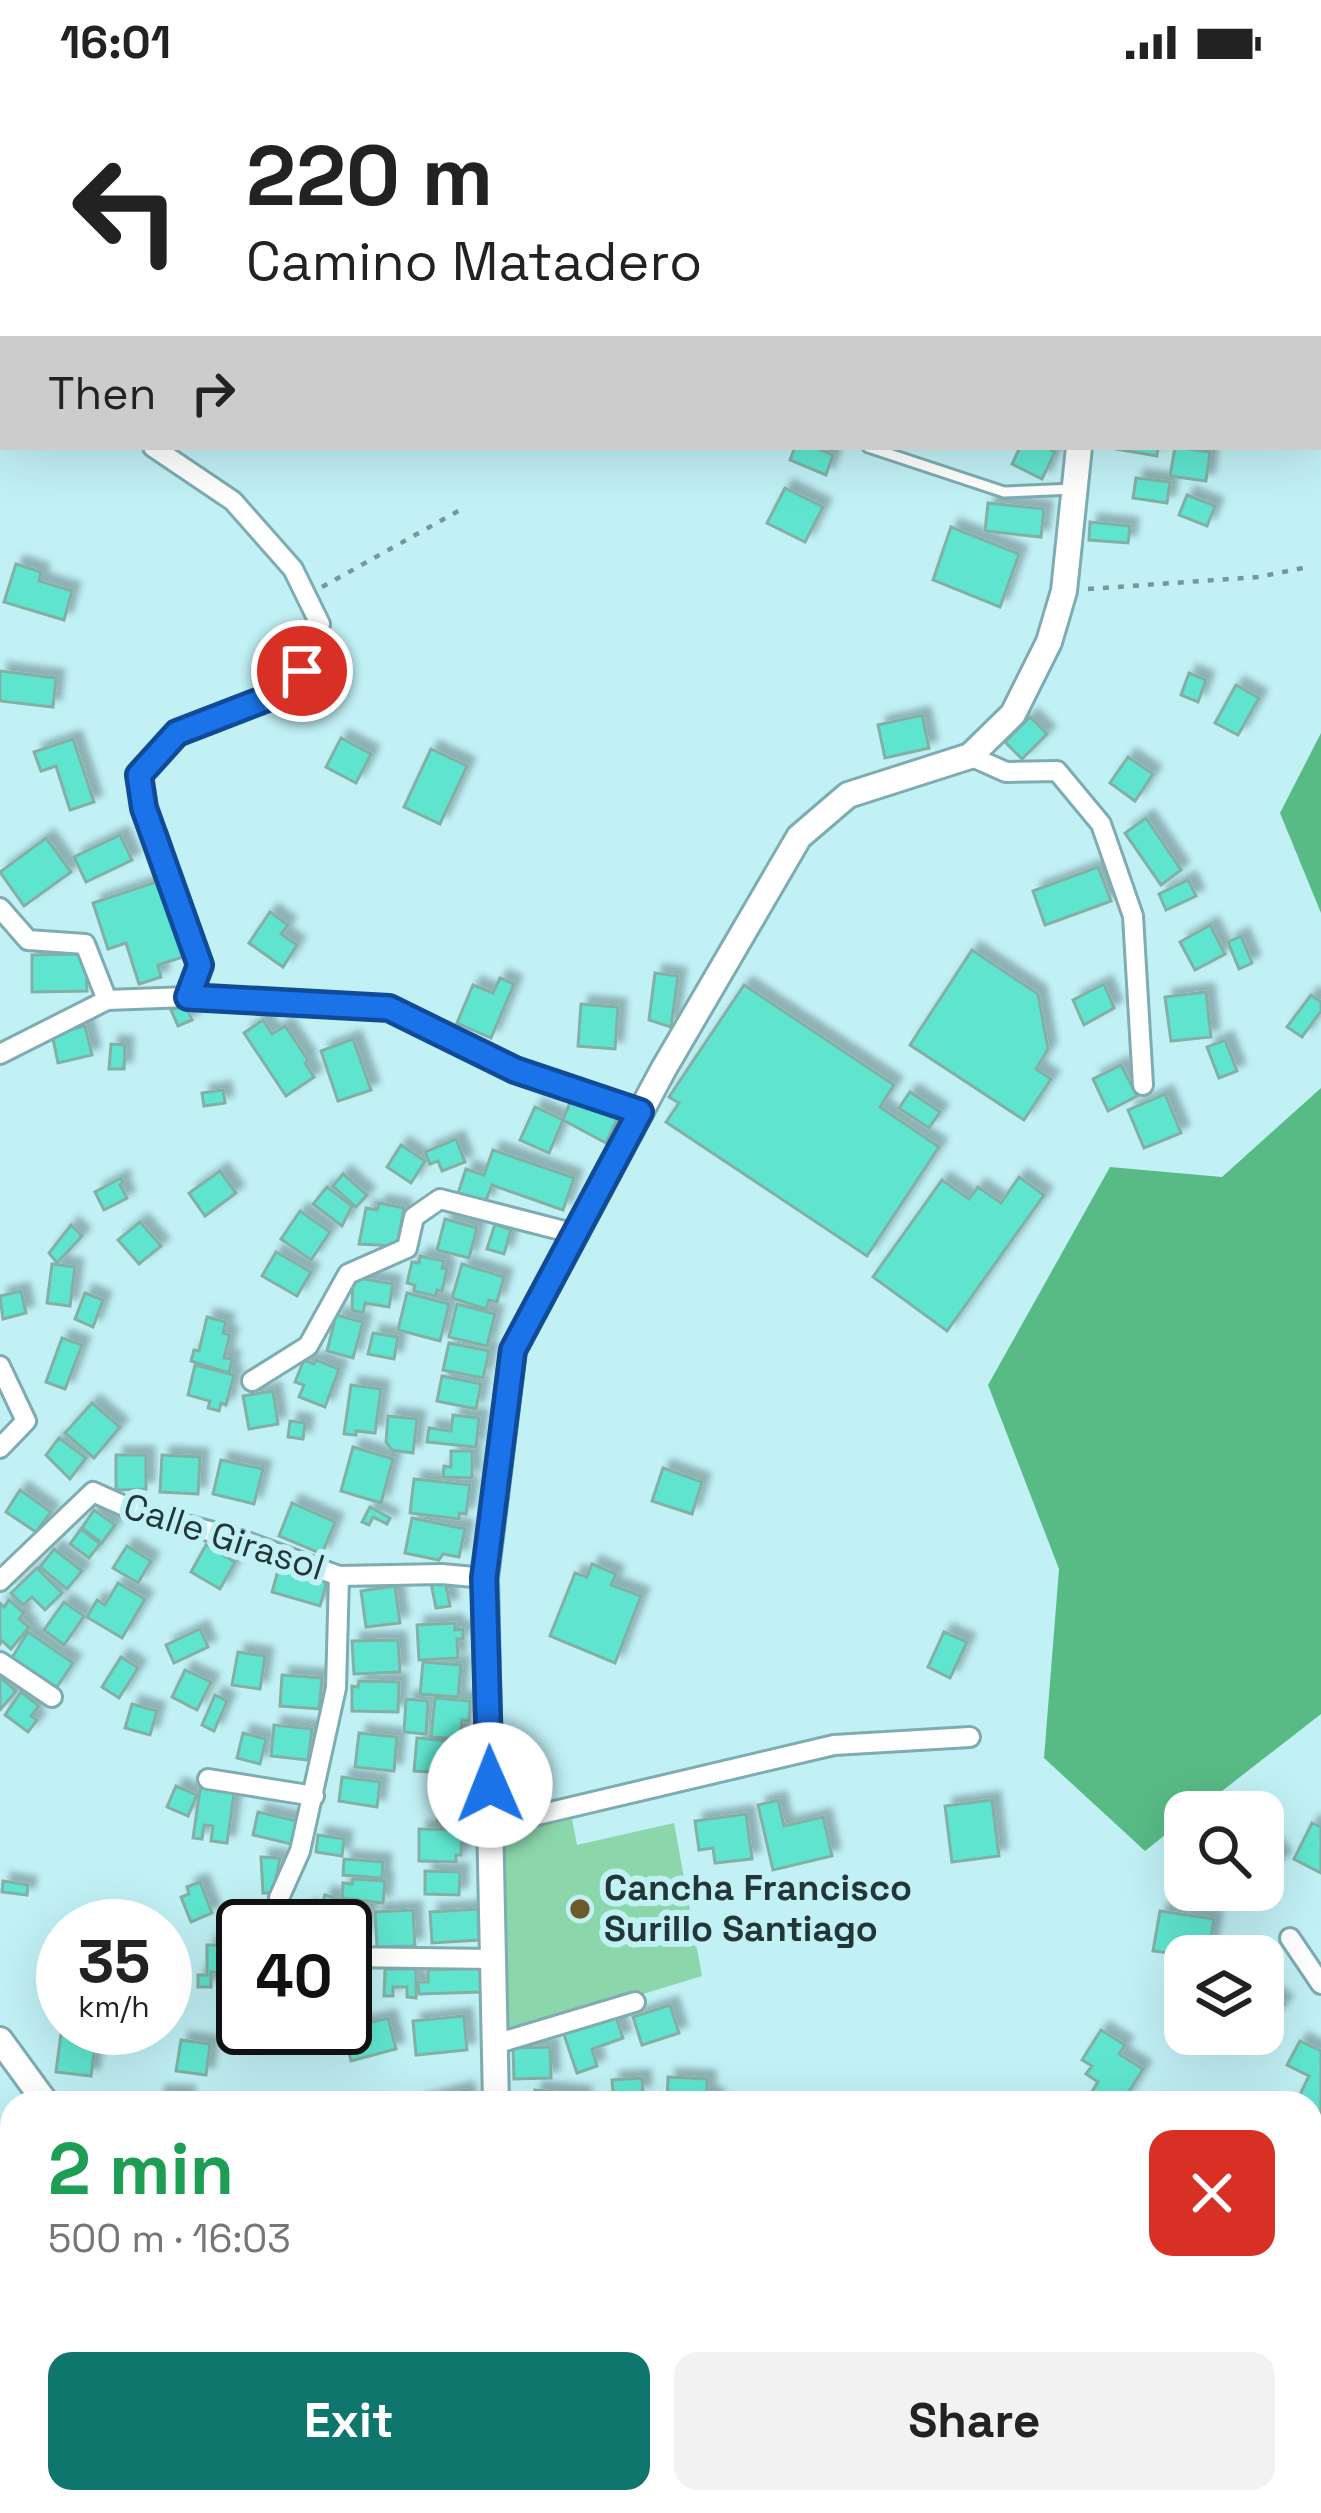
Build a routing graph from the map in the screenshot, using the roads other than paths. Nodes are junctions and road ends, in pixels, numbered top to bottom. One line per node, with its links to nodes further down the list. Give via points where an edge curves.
1 (157, 450): 7 (street, via 233,501 293,569 320,624 296,687 177,733 139,775 200,965)
2 (877, 450): 4 (lane, via 1004,492)
3 (1078, 450): 4 (street)
4 (1074, 490): 5 (street, via 1064,591 1049,642 1013,714)
5 (970, 756): 10 (street, via 1006,772 1057,770 1101,824 1133,916); 11 (street, via 848,795 799,838)
6 (0, 908): 8 (street, via 28,940 86,944)
7 (188, 997): 8 (street); 11 (street, via 389,1008 515,1070)
8 (107, 1000): 9 (street)
9 (0, 1054)
10 (1143, 1085)
11 (640, 1112): 12 (street)
12 (576, 1234): 14 (street, via 440,1199 414,1217 406,1248 348,1274 308,1346); 17 (street, via 513,1350)
13 (0, 1366): 15 (street, via 26,1420)
14 (252, 1381)
15 (0, 1448)
16 (339, 1576): 17 (street, Calle Girasol); 18 (street, Calle Girasol, via 93,1492); 23 (street, via 336,1688)
17 (484, 1578): 24 (street)
18 (0, 1581)
19 (0, 1662): 20 (street)
20 (52, 1697)
21 (970, 1737): 24 (street, via 834,1744)
22 (208, 1779): 23 (street)
23 (314, 1796): 25 (street)
24 (491, 1826): 28 (street)
25 (279, 1899)
26 (1290, 1939): 29 (street)
27 (372, 1957): 28 (street)
28 (493, 1959): 32 (street)
29 (1321, 1984)
30 (635, 2002): 32 (street)
31 (0, 2040): 33 (street)
32 (495, 2044): 34 (street)
33 (37, 2091)
34 (496, 2091)

